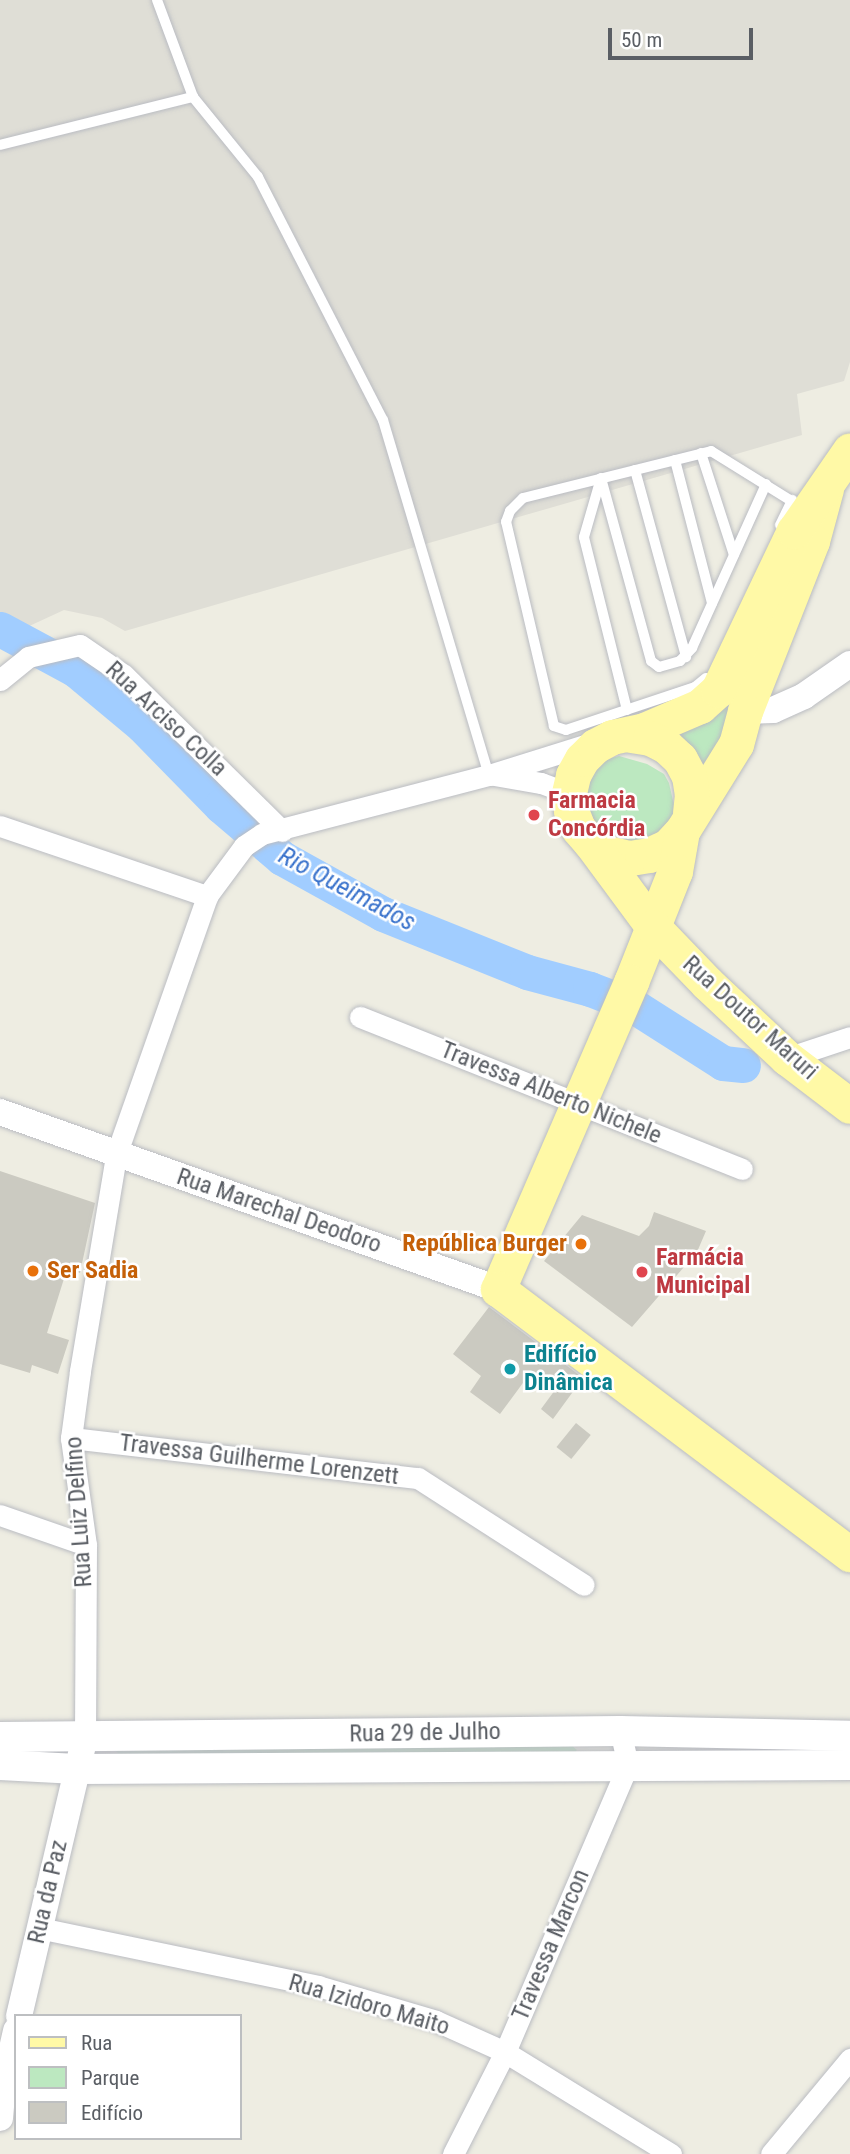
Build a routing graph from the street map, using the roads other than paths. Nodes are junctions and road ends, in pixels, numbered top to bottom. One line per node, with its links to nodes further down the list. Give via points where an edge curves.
1 (157, 0): 2 (lane)
2 (193, 97): 3 (lane); 19 (lane, via 258,177 383,420)
3 (0, 145)
4 (850, 450): 10 (main road)
5 (701, 453): 6 (lane); 9 (lane, via 718,453); 12 (lane)
6 (675, 460): 7 (lane); 13 (lane)
7 (635, 470): 8 (lane); 14 (lane)
8 (601, 478): 14 (lane, via 651,661 659,667); 18 (lane, via 584,537); 18 (lane, via 523,498 510,510 506,523 554,726 566,730)
9 (766, 484): 10 (lane); 12 (lane)
10 (809, 500): 11 (lane); 17 (main road)
11 (774, 538)
12 (734, 555): 13 (lane)
13 (712, 603): 14 (lane)
14 (686, 657)
15 (850, 664): 17 (street, via 804,696 773,710)
16 (0, 680): 23 (street, Rua Arciso Colla, via 28,657 80,645 124,675)
17 (725, 688): 18 (main road, via 700,706); 21 (main road, via 730,756)
18 (623, 727): 19 (street); 20 (main road, via 582,759); 21 (main road, via 666,746 680,760 692,794)
19 (489, 775): 20 (street, via 541,783); 23 (street)
20 (569, 793): 24 (main road, via 578,828)
21 (686, 822): 24 (main road, via 667,846 649,855 629,858); 26 (main road, via 675,871)
22 (0, 826): 25 (street)
23 (272, 833): 25 (street, Rua Luiz Delfino, via 243,846)
24 (590, 842): 26 (main road, Rua Doutor Maruri)
25 (207, 896): 33 (street, Rua Luiz Delfino)
26 (653, 928): 29 (main road, Rua Doutor Maruri); 30 (main road)
27 (360, 1017): 30 (street, Travessa Alberto Nichele)
28 (850, 1037): 29 (street)
29 (787, 1058): 31 (main road, Rua Doutor Maruri)
30 (579, 1105): 34 (street, Travessa Alberto Nichele); 35 (main road)
31 (850, 1105)
32 (0, 1112): 33 (street, Rua Marechal Deodoro)
33 (116, 1156): 35 (street, Rua Marechal Deodoro); 36 (street, Rua Luiz Delfino)
34 (742, 1169)
35 (498, 1289): 39 (main road, Rua Marechal Deodoro)
36 (71, 1437): 38 (street, Rua Luiz Delfino); 40 (street, Travessa Guilherme Lorenzett, via 418,1478)
37 (0, 1515): 38 (street)
38 (86, 1545): 42 (street, Rua Luiz Delfino)
39 (850, 1554)
40 (584, 1585)
41 (620, 1731): 42 (main road, Rua 29 de Julho); 43 (main road, Rua 29 de Julho); 46 (street)
42 (85, 1736): 44 (main road, Rua 29 de Julho); 48 (street, Rua Luiz Delfino)
43 (850, 1736)
44 (0, 1737)
45 (0, 1765): 48 (main road, Rua 29 de Julho)
46 (628, 1765): 47 (main road, Rua 29 de Julho); 48 (main road, Rua 29 de Julho); 52 (street, Travessa Marcon)
47 (850, 1765)
48 (77, 1769): 49 (street, Rua da Paz)
49 (39, 1928): 50 (street, Rua da Paz); 52 (street, Rua Izidoro Maito, via 318,1986 436,2021)
50 (19, 2014)
51 (14, 2040): 54 (street)
52 (505, 2052): 55 (street, Travessa Marcon); 56 (street, Rua Izidoro Maito)
53 (850, 2059): 57 (street)
54 (0, 2118)
55 (453, 2154)
56 (671, 2154)
57 (771, 2154)

